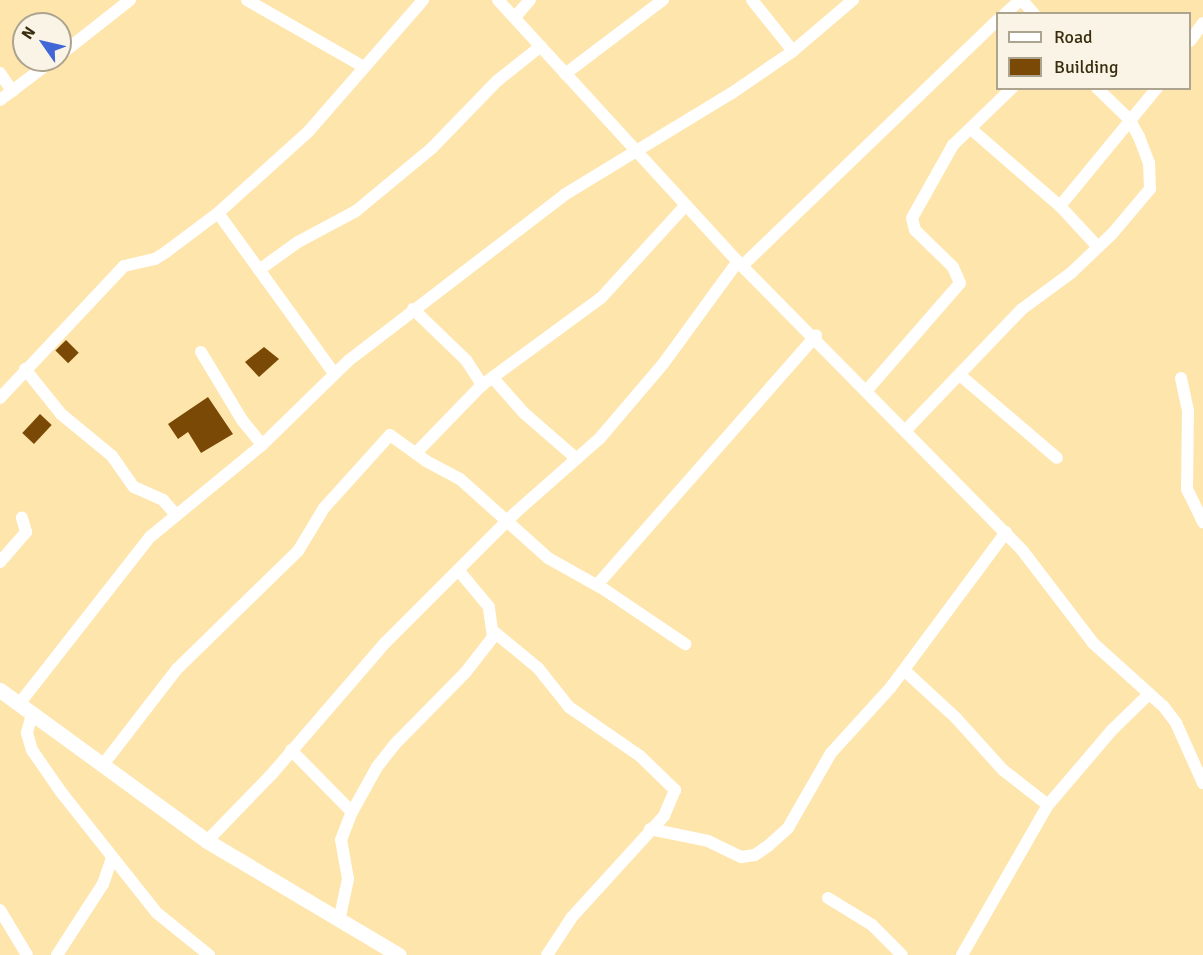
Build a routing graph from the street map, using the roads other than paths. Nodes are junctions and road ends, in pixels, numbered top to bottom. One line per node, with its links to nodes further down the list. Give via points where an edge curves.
1 (247, 0): 19 (street)
2 (423, 0): 19 (street)
3 (498, 0): 12 (street)
4 (530, 0): 12 (street)
5 (663, 0): 22 (street)
6 (752, 0): 18 (street)
7 (853, 0): 18 (street)
8 (1021, 0): 10 (street); 11 (street)
9 (122, 2): 16 (street)
10 (1007, 12)
11 (1032, 12)
12 (516, 16): 17 (street)
13 (996, 22): 35 (street)
14 (1203, 23): 15 (street)
15 (1191, 40)
16 (72, 44)
17 (541, 46): 22 (street); 36 (street, via 497,81 432,148 356,210 298,242)
18 (793, 51): 30 (street)
19 (364, 67): 33 (street, via 308,132)
20 (37, 72): 26 (street)
21 (0, 73): 26 (street)
22 (565, 74): 30 (street)
23 (1010, 90): 29 (street)
24 (1099, 90): 28 (street)
25 (1154, 90): 28 (street)
26 (12, 91): 27 (street)
27 (0, 100)
28 (1130, 120): 32 (street); 34 (street, via 1149,163 1152,180 1141,202)
29 (971, 129): 32 (street); 45 (street, via 953,145 912,218 915,230 953,267 960,283)
30 (639, 152): 31 (street); 37 (street, via 564,195)
31 (686, 205): 35 (street); 44 (street, via 602,298)
32 (1060, 206): 34 (street)
33 (218, 213): 36 (street); 40 (street, via 155,259 124,266)
34 (1098, 247): 42 (street, via 1022,309)
35 (740, 263): 38 (street); 51 (street, via 663,364)
36 (259, 270): 41 (street)
37 (413, 309): 41 (street); 44 (street)
38 (816, 336): 45 (street); 59 (street)
39 (201, 352): 48 (street, via 242,420)
40 (25, 369): 46 (street); 52 (street, via 61,414 112,456 134,488 163,500)
41 (334, 373): 48 (street)
42 (961, 376): 47 (street); 50 (street)
43 (1181, 378): 54 (street, via 1188,410 1187,489)
44 (487, 382): 49 (street); 51 (street)
45 (868, 389): 47 (street)
46 (0, 398)
47 (905, 431): 56 (street)
48 (262, 445): 52 (street)
49 (416, 453): 55 (street, via 460,479); 67 (street, via 395,436 386,439 324,508 298,551 177,669)
50 (1057, 458)
51 (578, 459): 55 (street)
52 (176, 515): 65 (street, via 126,565)
53 (22, 518): 57 (street, via 26,532)
54 (1203, 522)
55 (506, 523): 58 (street); 59 (street, via 548,558)
56 (1006, 532): 62 (street); 64 (street, via 1093,643)
57 (0, 562)
58 (459, 572): 60 (street, via 489,607); 66 (street, via 385,643)
59 (597, 585): 61 (street)
60 (493, 631): 70 (street, via 486,650 376,767); 71 (street, via 538,668 569,707 671,782 675,790 672,803)
61 (685, 644)
62 (904, 670): 69 (street, via 956,718 1003,770); 71 (street, via 831,753 788,828 755,855 741,857 708,841)
63 (0, 690): 65 (street)
64 (1149, 694): 68 (street, via 1176,723); 69 (street, via 1112,730)
65 (26, 709): 67 (street); 73 (street, via 32,750)
66 (291, 750): 70 (street); 72 (street)
67 (102, 766): 72 (street)
68 (1203, 783)
69 (1048, 806): 83 (street)
70 (352, 812): 76 (street, via 341,840 348,879)
71 (650, 829): 81 (street, via 572,917)
72 (207, 841): 76 (street)
73 (112, 858): 78 (street, via 103,884); 79 (street, via 157,913)
74 (828, 898): 82 (street, via 872,925)
75 (0, 910): 77 (street)
76 (339, 921): 80 (street)
77 (27, 955)
78 (57, 955)
79 (209, 955)
80 (399, 955)
81 (547, 955)
82 (902, 955)
83 (962, 955)

